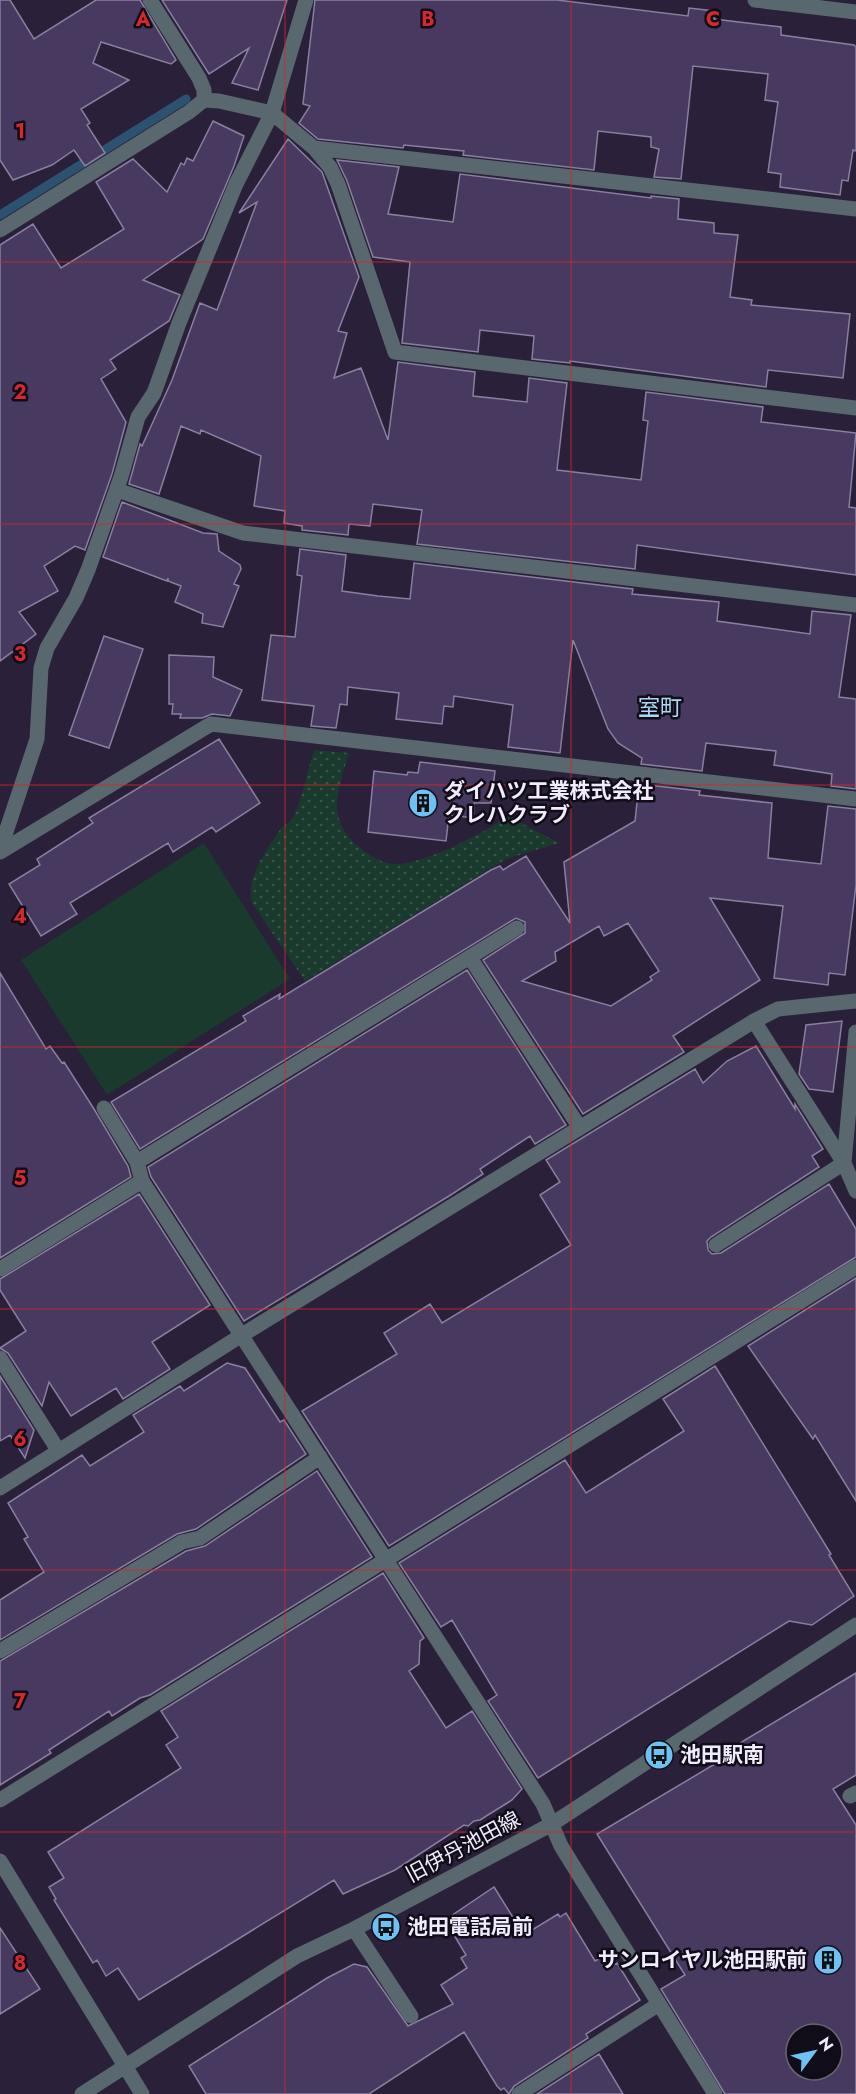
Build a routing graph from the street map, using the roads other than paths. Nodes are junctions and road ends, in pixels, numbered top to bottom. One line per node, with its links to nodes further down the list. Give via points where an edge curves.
1 (150, 0): 5 (street, via 200,78)
2 (306, 0): 6 (street)
3 (755, 0): 4 (street)
4 (856, 12)
5 (204, 100): 6 (street); 9 (street)
6 (272, 113): 7 (street); 11 (street, via 236,184 154,393 138,417)
7 (314, 148): 8 (street); 10 (street, via 338,184 395,352)
8 (856, 208)
9 (0, 230)
10 (856, 408)
11 (117, 490): 12 (street, via 243,533); 14 (street, via 76,598 44,657 37,740)
12 (856, 605)
13 (856, 799): 14 (street, via 211,724)
14 (0, 851)
15 (517, 928): 16 (street)
16 (471, 959): 21 (street); 22 (street)
17 (856, 1000): 18 (street, via 778,1009)
18 (754, 1021): 21 (street); 23 (street)
19 (856, 1032): 23 (street)
20 (104, 1108): 22 (street)
21 (580, 1128): 29 (street)
22 (137, 1162): 24 (street)
23 (844, 1163): 25 (street); 26 (street)
24 (142, 1181): 28 (street); 29 (street)
25 (856, 1191)
26 (716, 1245)
27 (856, 1267): 34 (street)
28 (0, 1269)
29 (242, 1335): 31 (street); 32 (street)
30 (0, 1358): 31 (street)
31 (58, 1450): 33 (street)
32 (320, 1457): 34 (street); 36 (street, via 200,1538 182,1542)
33 (0, 1488)
34 (385, 1558): 37 (street); 38 (street, via 543,1804)
35 (856, 1625): 38 (street, 旧伊丹池田線)
36 (0, 1651)
37 (0, 1800)
38 (552, 1824): 40 (street, 旧伊丹池田線); 41 (street, via 561,1846)
39 (0, 1861): 43 (street)
40 (354, 1929): 42 (street); 43 (street, 旧伊丹池田線, via 297,1956)
41 (659, 2004): 46 (street); 47 (street)
42 (411, 2016)
43 (126, 2065): 44 (street, 旧伊丹池田線); 45 (street)
44 (82, 2094)
45 (142, 2094)
46 (519, 2094)
47 (715, 2094)

